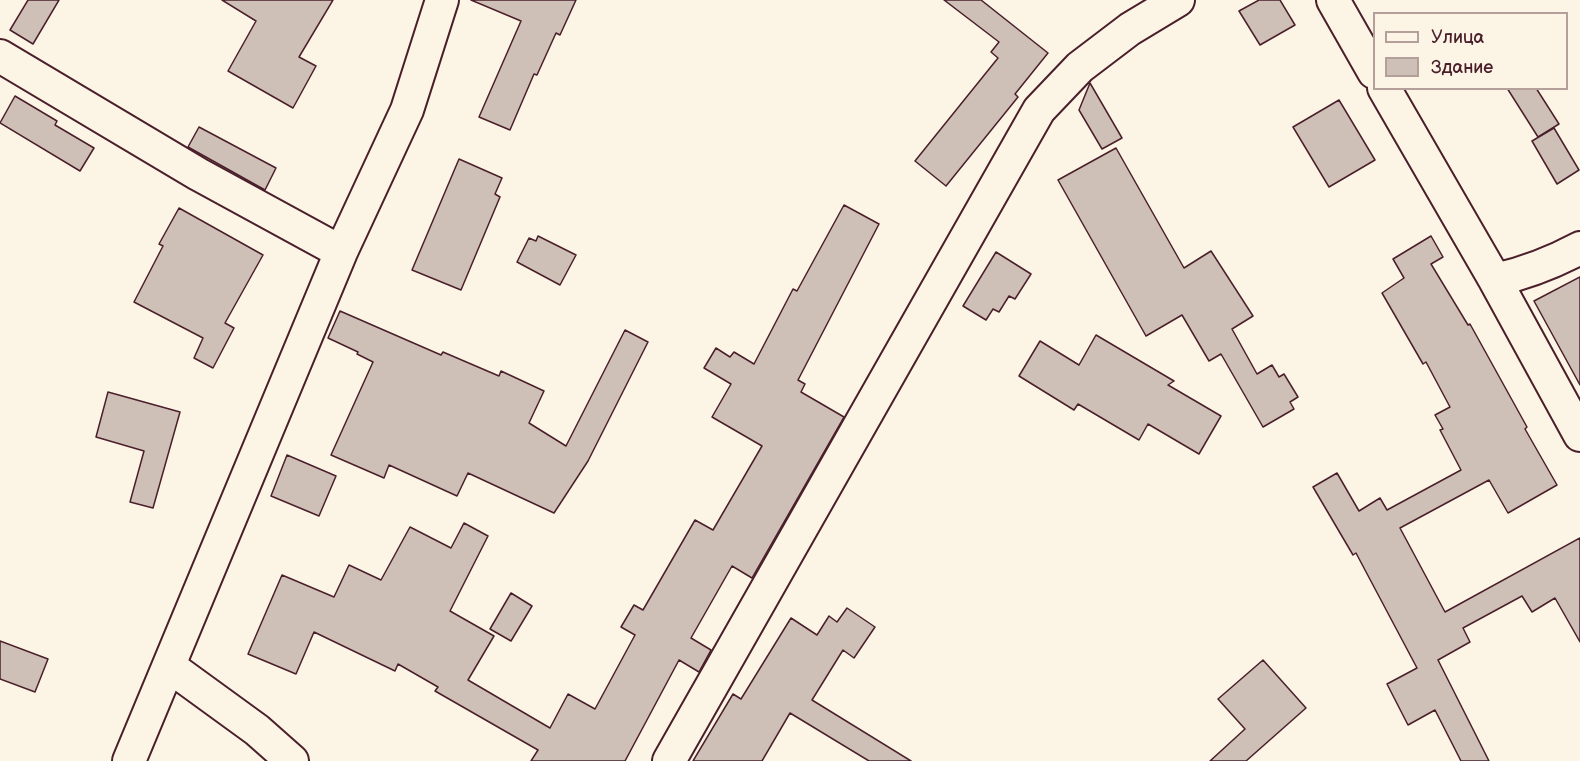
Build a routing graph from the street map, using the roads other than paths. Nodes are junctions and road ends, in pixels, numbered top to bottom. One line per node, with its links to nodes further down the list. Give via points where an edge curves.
1 (441, 0): 8 (street, via 407,110)
2 (1178, 0): 14 (street, via 1130,29 1080,67 1039,110)
3 (1333, 0): 5 (street)
4 (0, 56): 8 (street, via 198,174)
5 (1373, 70)
6 (1385, 90): 9 (street)
7 (1580, 248): 9 (street, via 1534,270)
8 (341, 252): 11 (street)
9 (1495, 280): 10 (street)
10 (1580, 435)
11 (168, 666): 12 (street); 13 (street, via 257,730)
12 (129, 761)
13 (292, 761)
14 (669, 761)

